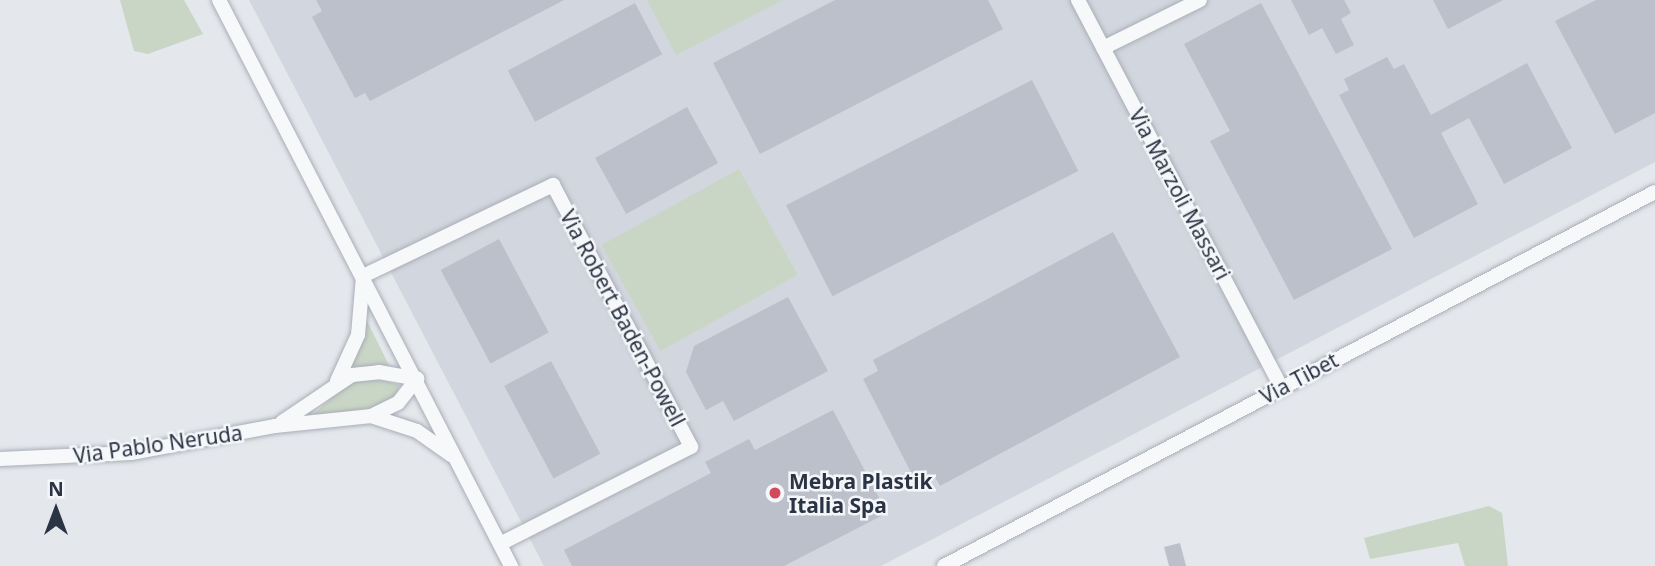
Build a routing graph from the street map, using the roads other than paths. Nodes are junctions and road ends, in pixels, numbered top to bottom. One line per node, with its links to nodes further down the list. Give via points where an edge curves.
1 (219, 0): 6 (street)
2 (1078, 0): 4 (street, Via Marzoli Massari)
3 (1200, 0): 4 (street)
4 (1103, 48): 9 (street, Via Marzoli Massari)
5 (1655, 192): 9 (street, Via Tibet)
6 (363, 276): 7 (street); 8 (street, via 358,335); 14 (street, Via Robert Baden-Powell, via 553,185 691,447)
7 (417, 379): 8 (street, via 379,372); 10 (street, via 398,403); 12 (street)
8 (337, 381): 11 (street, via 318,400)
9 (1281, 387): 16 (street, Via Tibet)
10 (371, 416): 11 (street, Via Pablo Neruda); 12 (street, via 417,431)
11 (275, 426): 13 (street, Via Pablo Neruda, via 131,453)
12 (455, 458): 14 (street)
13 (0, 459)
14 (500, 544): 15 (street)
15 (511, 566)
16 (944, 566)

